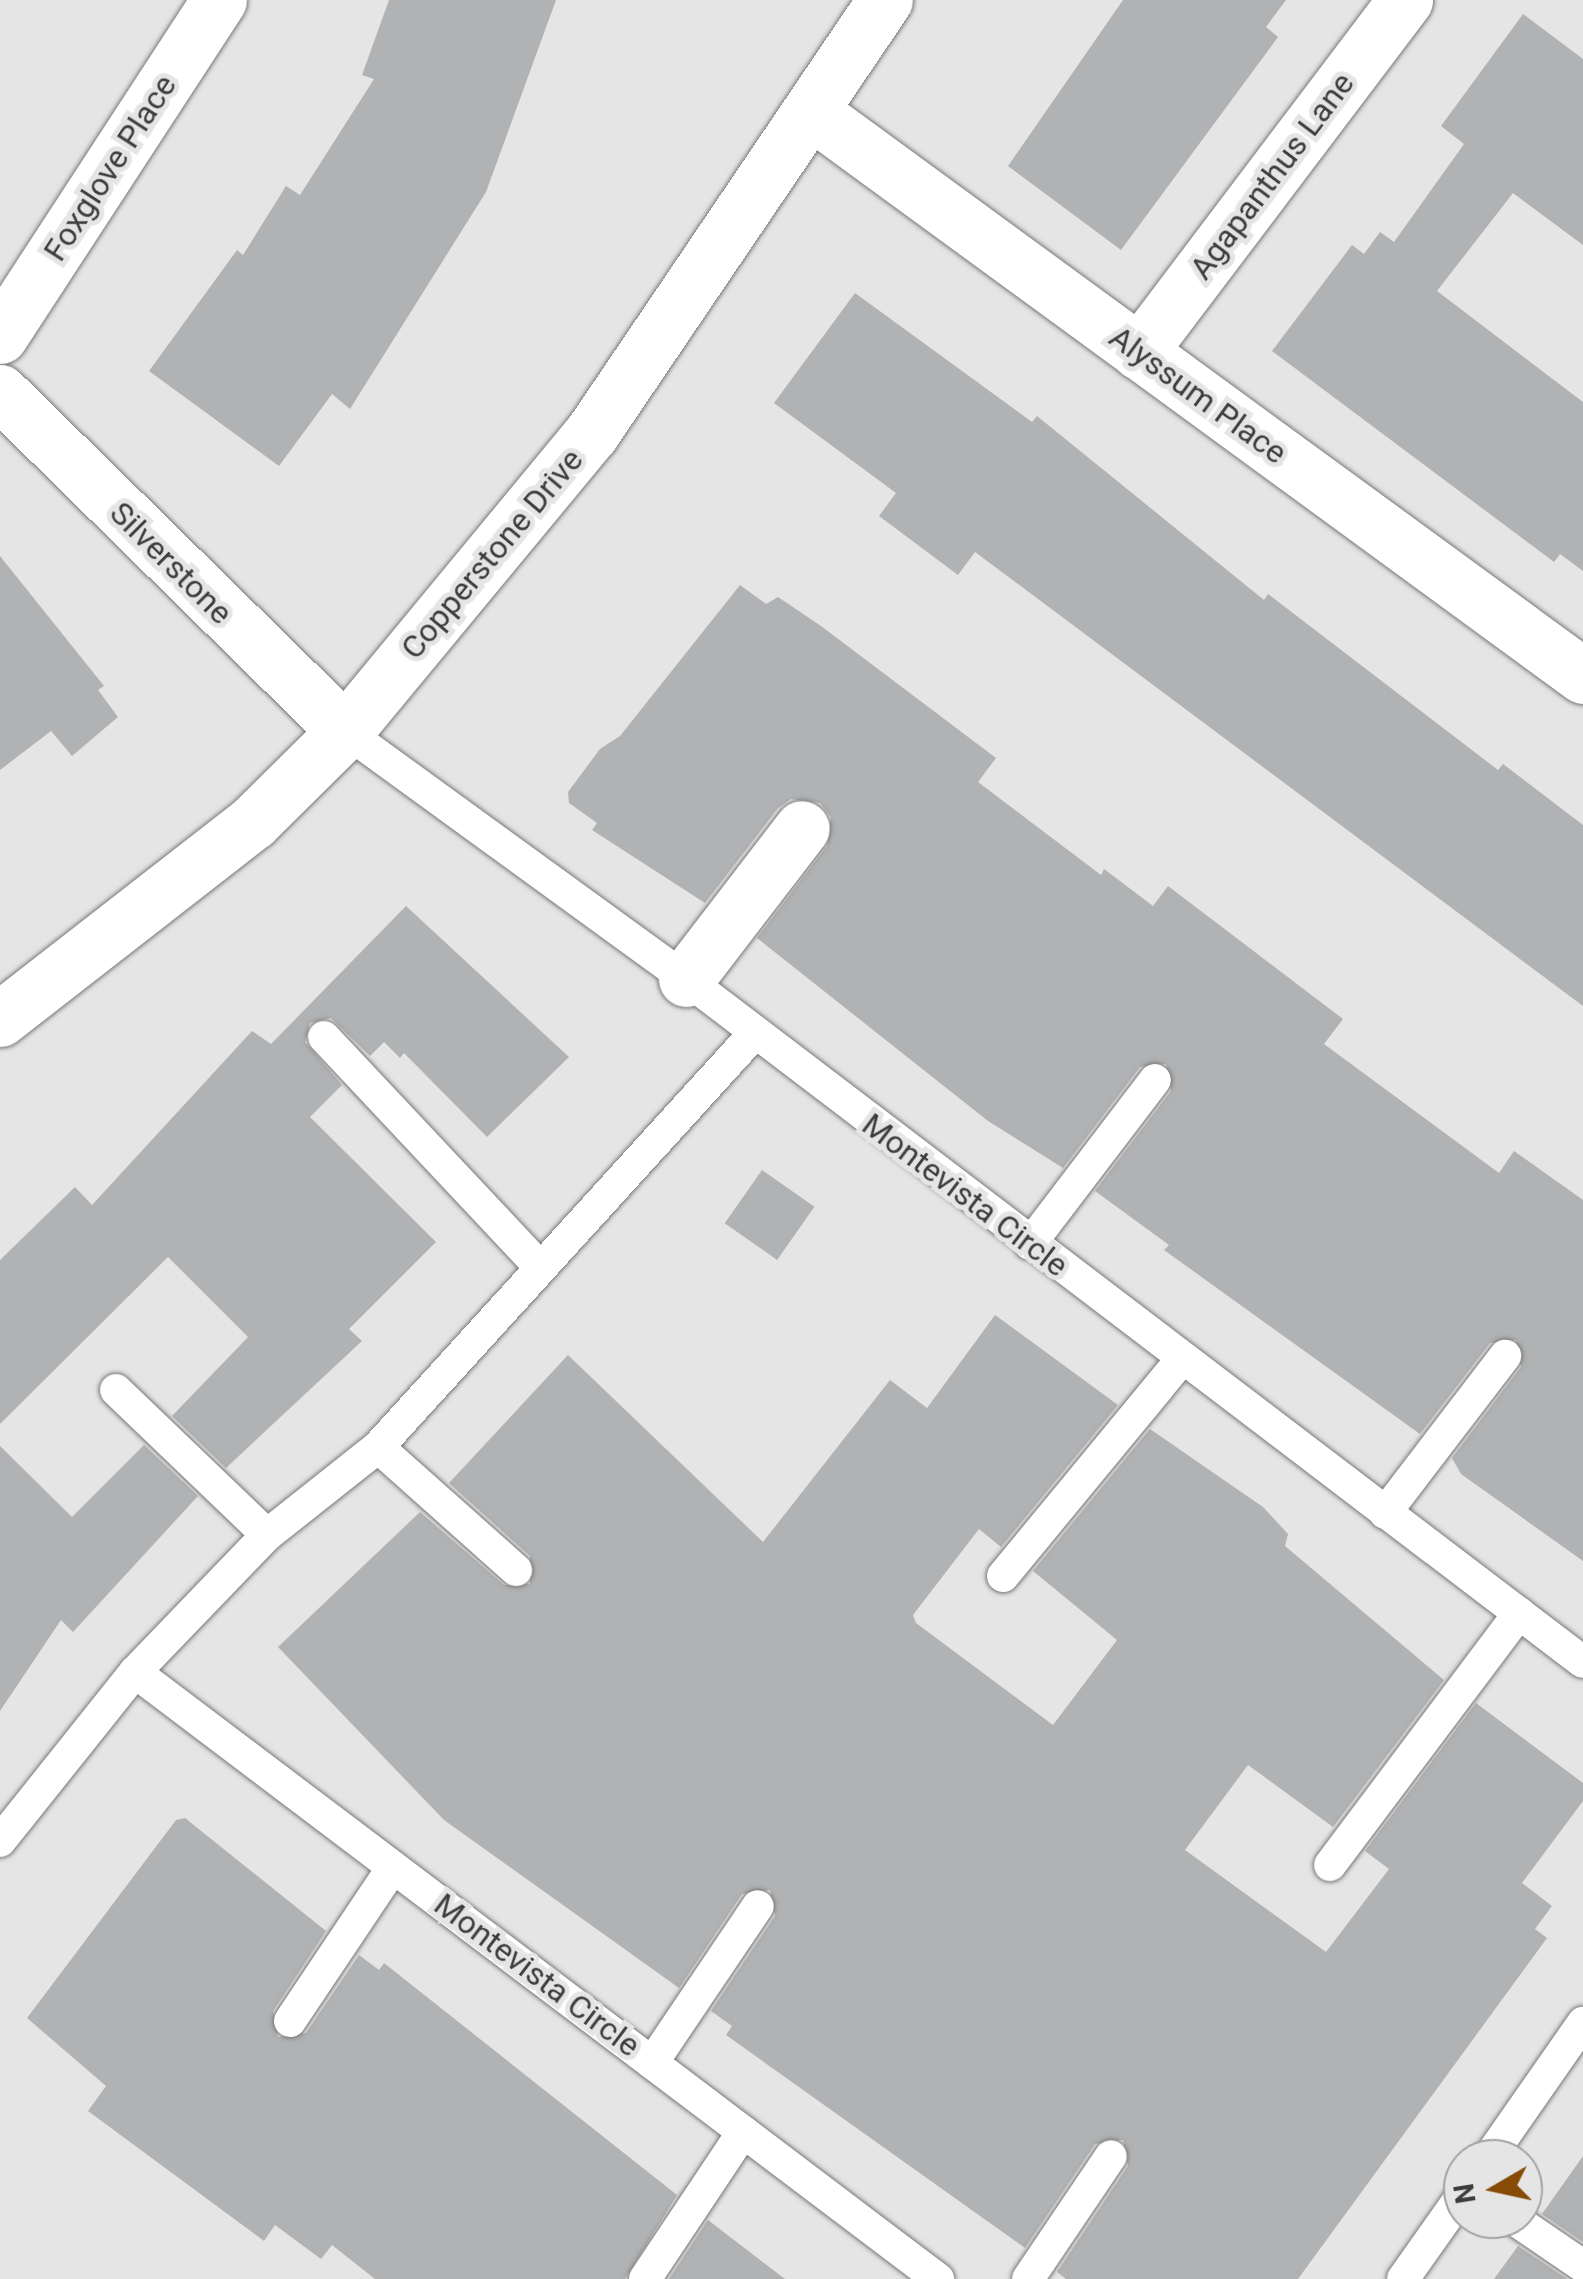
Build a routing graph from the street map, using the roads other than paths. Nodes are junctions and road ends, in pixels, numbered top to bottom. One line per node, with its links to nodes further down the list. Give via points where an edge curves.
1 (219, 0): 5 (street, Foxglove Place)
2 (885, 0): 4 (street, Copperstone Drive)
3 (1405, 0): 6 (street, Agapanthus Lane)
4 (813, 113): 6 (street, Alyssum Place); 9 (street, Copperstone Drive, via 591,434)
5 (0, 336)
6 (1139, 352): 8 (street, Alyssum Place)
7 (0, 392): 9 (street, Silverstone)
8 (1583, 676)
9 (346, 732): 11 (lane, Montevista Circle); 12 (street, Copperstone Drive, via 252,822)
10 (802, 828): 11 (street)
11 (686, 979): 13 (lane, Montevista Circle)
12 (0, 1019)
13 (753, 1035): 16 (lane, Montevista Circle); 17 (lane)
14 (324, 1037): 17 (lane)
15 (1155, 1080): 16 (lane)
16 (1030, 1244): 19 (lane, Montevista Circle)
17 (538, 1265): 21 (lane)
18 (1505, 1356): 22 (lane)
19 (1182, 1359): 22 (lane, Montevista Circle); 25 (lane)
20 (116, 1390): 23 (lane)
21 (378, 1447): 23 (lane); 24 (lane)
22 (1385, 1513): 26 (lane, Montevista Circle)
23 (268, 1535): 28 (lane)
24 (516, 1570)
25 (1003, 1576)
26 (1518, 1613): 27 (lane, Montevista Circle); 30 (lane)
27 (1583, 1662)
28 (135, 1672): 29 (lane); 31 (lane, Montevista Circle)
29 (0, 1840)
30 (1330, 1864)
31 (394, 1867): 33 (lane); 35 (lane, Montevista Circle)
32 (758, 1906): 35 (lane)
33 (290, 2020)
34 (1583, 2023): 37 (lane)
35 (652, 2063): 36 (lane, Montevista Circle)
36 (744, 2132): 42 (lane); 43 (lane, Montevista Circle)
37 (1502, 2139)
38 (1111, 2156): 44 (lane)
39 (1443, 2222): 45 (lane)
40 (1543, 2239): 41 (lane)
41 (1583, 2266)
42 (644, 2279)
43 (938, 2279)
44 (1028, 2279)
45 (1403, 2279)

